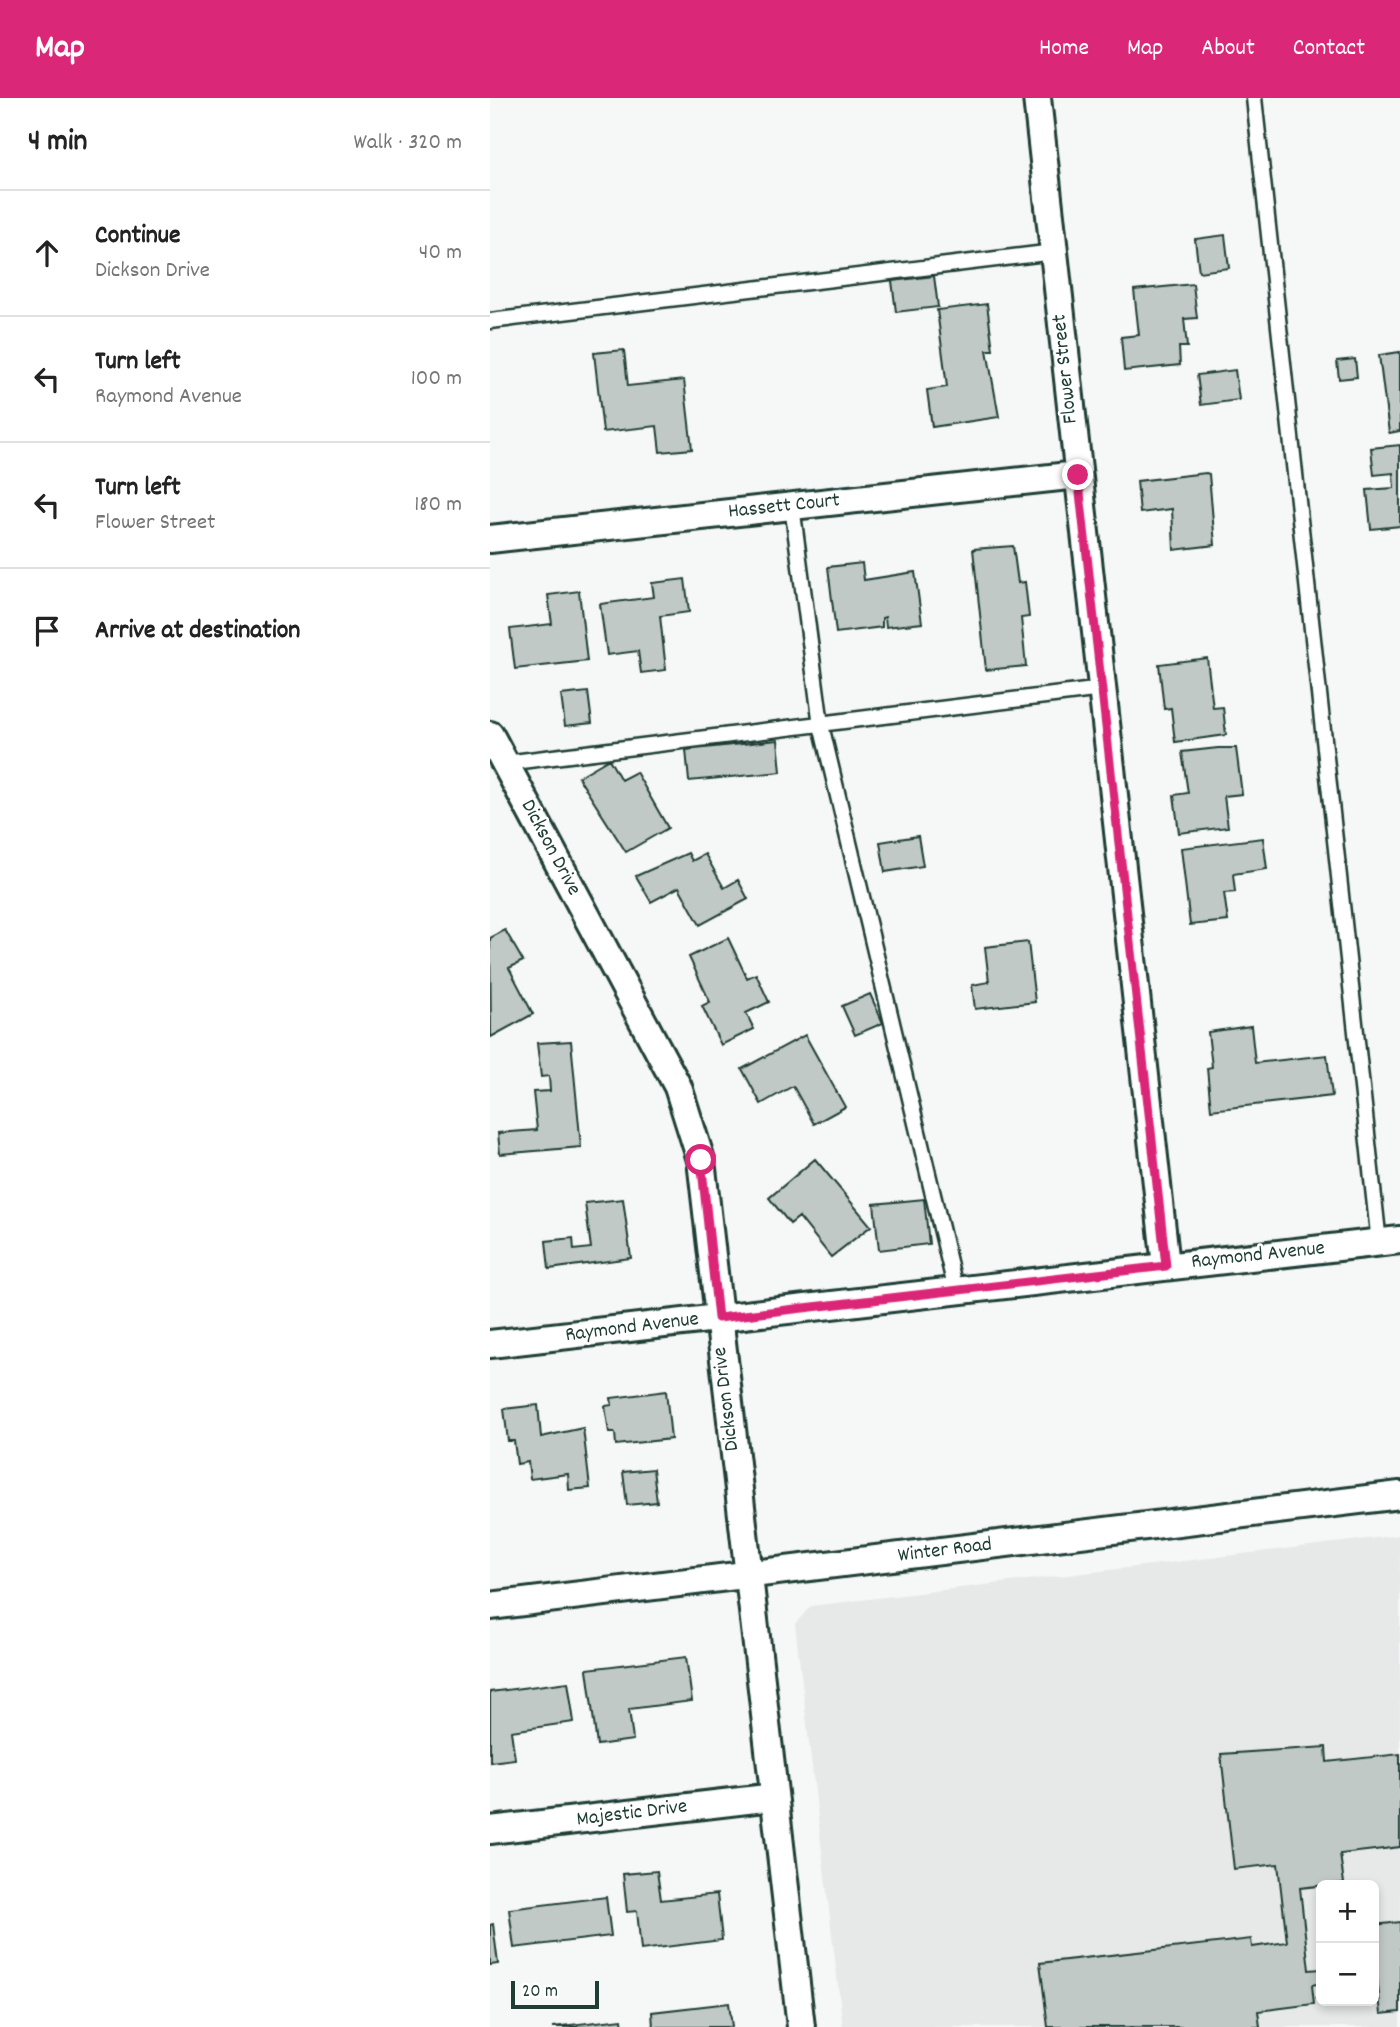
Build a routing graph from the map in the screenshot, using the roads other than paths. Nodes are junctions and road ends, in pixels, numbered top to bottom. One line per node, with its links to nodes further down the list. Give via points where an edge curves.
1 (1037, 98): 3 (street, Flower Street)
2 (1254, 98): 12 (lane)
3 (1054, 252): 4 (lane); 5 (street, Flower Street)
4 (490, 321)
5 (1078, 475): 6 (street, Hassett Court); 8 (street, Flower Street)
6 (792, 506): 7 (street, Hassett Court); 9 (lane)
7 (490, 539)
8 (1102, 689): 9 (lane); 13 (street, Flower Street)
9 (821, 725): 11 (lane); 14 (lane)
10 (490, 735): 11 (street, Dickson Drive)
11 (505, 763): 15 (street, Dickson Drive, via 678,1087 701,1160)
12 (1390, 1241): 13 (street, Raymond Avenue)
13 (1166, 1266): 14 (street, Raymond Avenue)
14 (956, 1291): 15 (street, Raymond Avenue)
15 (718, 1318): 16 (street, Raymond Avenue); 18 (street, Dickson Drive)
16 (490, 1344)
17 (1400, 1495): 18 (street, Winter Road)
18 (748, 1575): 19 (street, Winter Road); 20 (street, Dickson Drive)
19 (490, 1606)
20 (774, 1797): 21 (street, Majestic Drive); 22 (street, Dickson Drive)
21 (490, 1830)
22 (801, 2027)

